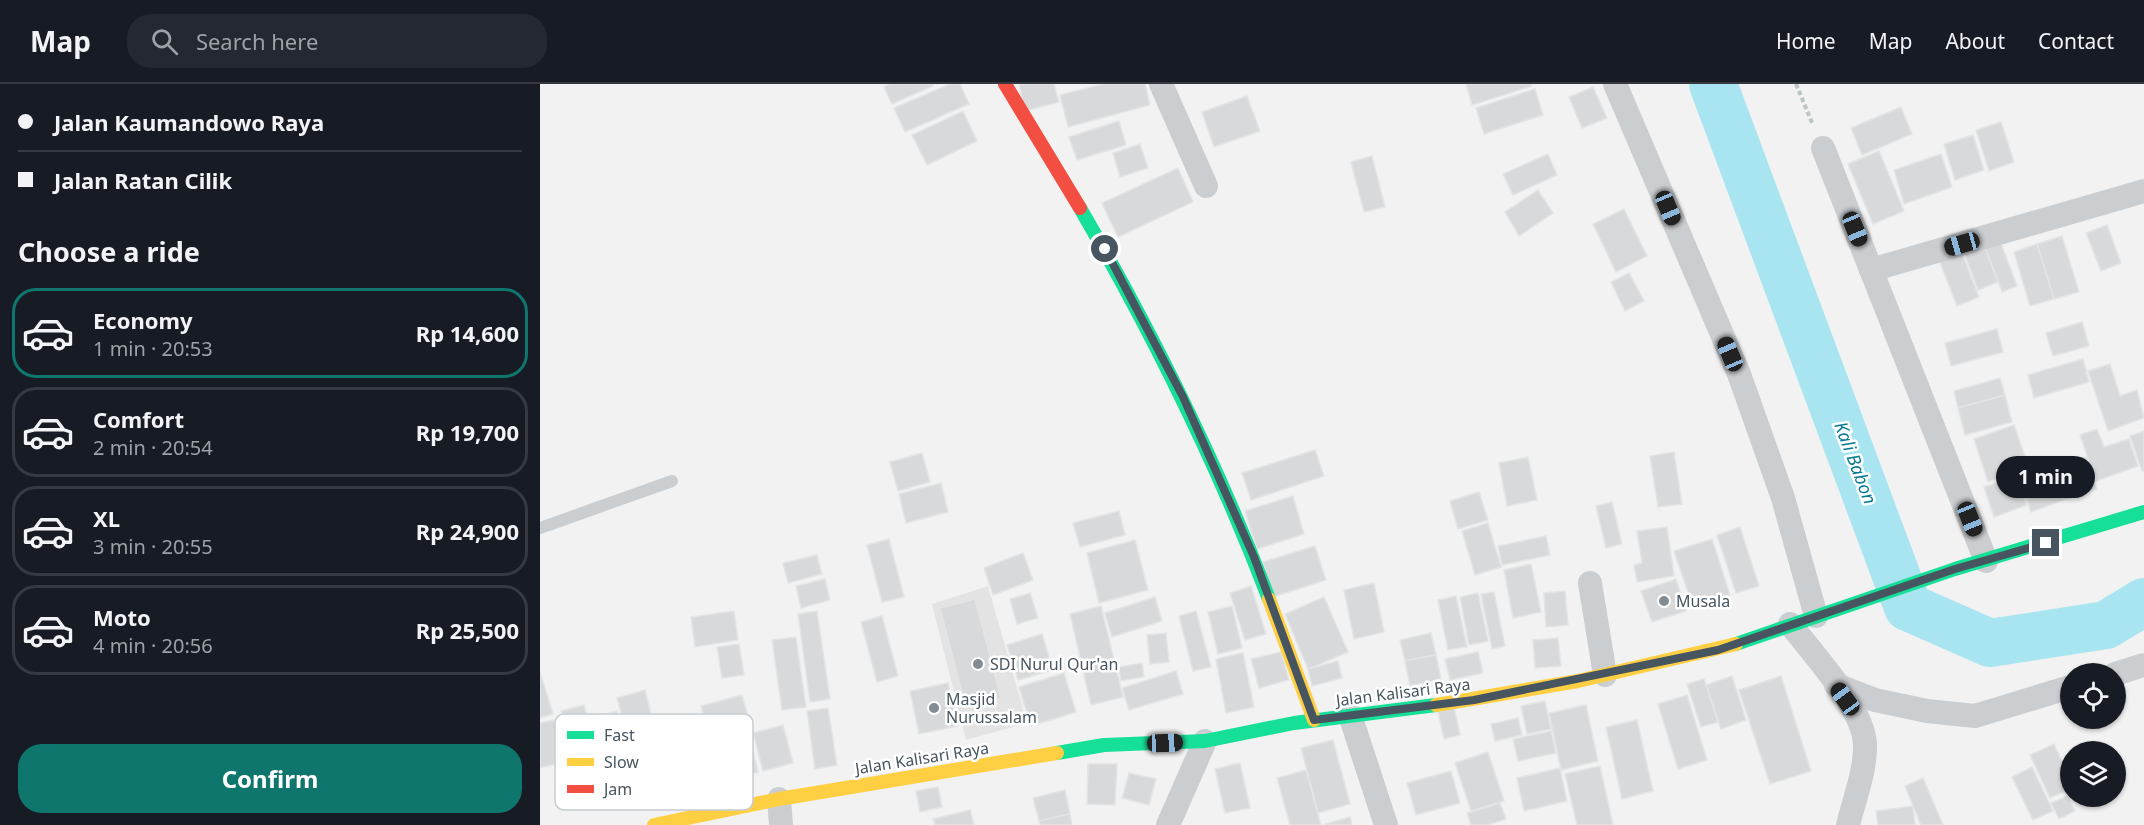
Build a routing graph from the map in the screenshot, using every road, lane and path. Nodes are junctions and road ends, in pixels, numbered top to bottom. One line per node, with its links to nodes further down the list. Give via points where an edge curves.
1 (1005, 84): 22 (street, via 1094,228 1183,397 1254,557)
2 (1161, 84): 6 (street)
3 (1615, 84): 14 (street, via 1739,374)
4 (1796, 84): 5 (path)
5 (1823, 148): 8 (street)
6 (1206, 186)
7 (2144, 191): 8 (street)
8 (1871, 270): 12 (street)
9 (672, 481): 11 (lane)
10 (2144, 512): 12 (street, Jalan Kalisari Raya)
11 (540, 528)
12 (1986, 561): 14 (street, Jalan Kalisari Raya)
13 (1590, 583): 18 (street)
14 (1823, 615): 15 (street, Jalan Kalisari Raya)
15 (1790, 624): 18 (street, Jalan Kalisari Raya, via 1718,650); 19 (street)
16 (2144, 665): 17 (street)
17 (2126, 671)
18 (1605, 675): 21 (street, Jalan Kalisari Raya, via 1474,700)
19 (1836, 685): 20 (street, via 1875,700 1975,716); 31 (street, via 1863,730 1865,746)
20 (2060, 690)
21 (1350, 716): 22 (street, Jalan Kalisari Raya); 30 (street)
22 (1314, 720): 23 (street, Jalan Kalisari Raya)
23 (1205, 741): 24 (street, Jalan Kalisari Raya, via 1104,745); 29 (street)
24 (779, 799): 25 (street, Jalan Kalisari Raya); 28 (street)
25 (753, 804)
26 (726, 810): 27 (street, Jalan Kalisari Raya)
27 (654, 825)
28 (781, 825)
29 (1168, 825)
30 (1386, 825)
31 (1848, 825)

